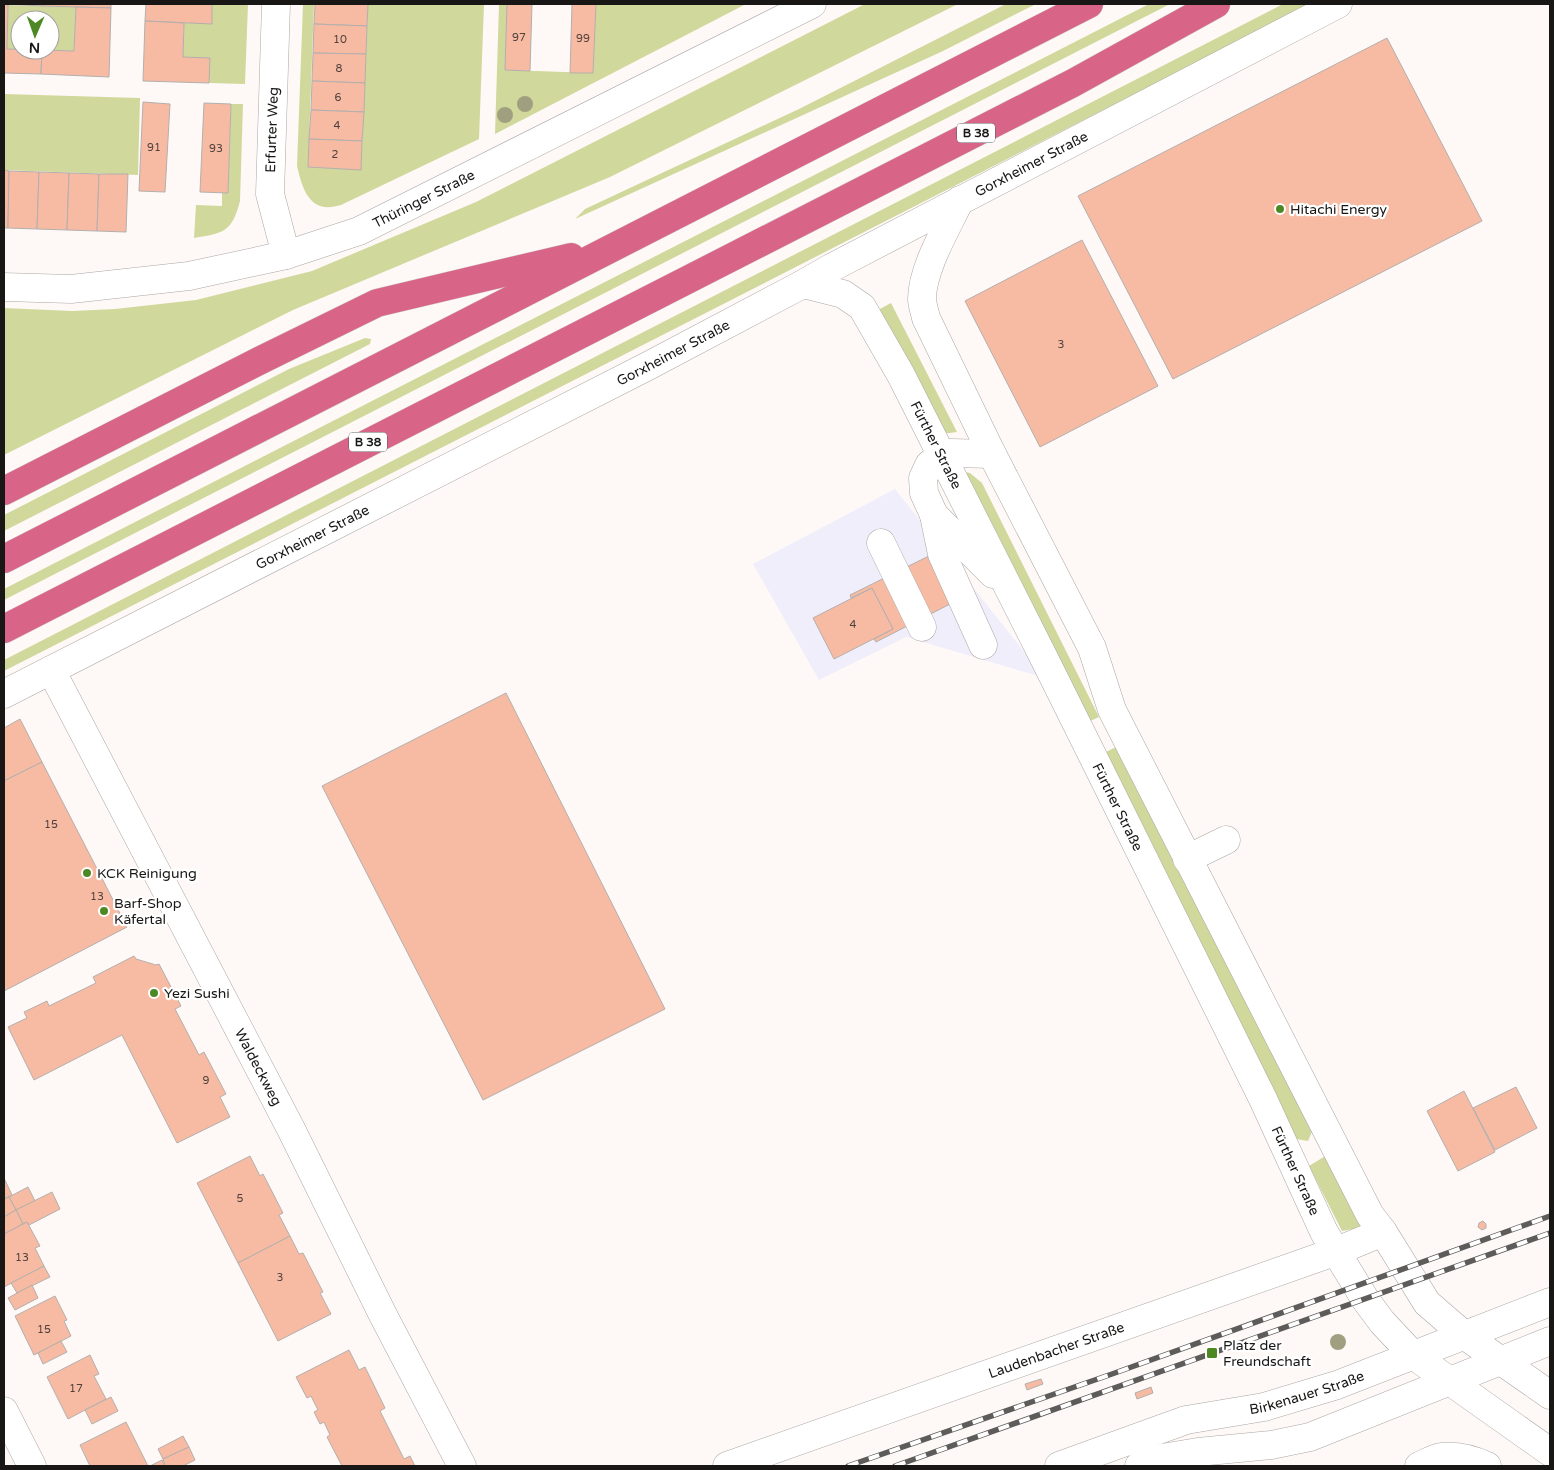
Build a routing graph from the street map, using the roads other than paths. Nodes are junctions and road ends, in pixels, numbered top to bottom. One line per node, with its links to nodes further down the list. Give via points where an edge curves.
1 (276, 4): 8 (street, Erfurter Weg, via 270,194)
2 (812, 4): 8 (street, Thüringer Straße, via 358,231)
3 (1089, 4): 7 (highway)
4 (1216, 4): 19 (highway, B 38, via 1073,83)
5 (1338, 4): 6 (street, Gorxheimer Straße)
6 (960, 200): 9 (street, Gorxheimer Straße); 11 (street, via 939,242 922,299 926,318)
7 (614, 247): 13 (highway, via 378,303 263,358); 16 (highway)
8 (286, 255): 10 (street, Thüringer Straße, via 189,276 71,289)
9 (803, 284): 12 (street, Fürther Straße, via 843,294 862,307); 21 (street, Gorxheimer Straße)
10 (4, 287)
11 (992, 454): 12 (street); 24 (street, via 1092,648 1112,710)
12 (941, 455): 14 (street, via 929,465 923,478 924,493); 17 (street, Fürther Straße)
13 (4, 491)
14 (934, 515): 17 (street); 20 (street, via 942,554)
15 (881, 543): 18 (street)
16 (4, 560)
17 (1011, 593): 26 (street, Fürther Straße)
18 (922, 627)
19 (4, 629)
20 (983, 645)
21 (50, 670): 22 (street, Gorxheimer Straße); 39 (street, Waldeckweg, via 291,1128)
22 (4, 694)
23 (1226, 840): 24 (street)
24 (1188, 858): 25 (street)
25 (1330, 1140): 26 (street); 27 (street, via 1370,1215)
26 (1293, 1160): 28 (street, Fürther Straße, via 1324,1232)
27 (1383, 1232): 28 (street, Laudenbacher Straße); 30 (street, via 1427,1303)
28 (1337, 1251): 32 (street, Fürther Straße, via 1365,1299); 40 (street, Laudenbacher Straße)
29 (1550, 1302): 30 (street, Birkenauer Straße)
30 (1464, 1335): 32 (street, Birkenauer Straße); 33 (street)
31 (1550, 1341): 33 (street)
32 (1413, 1355): 34 (street, Fürther Straße); 41 (street, Birkenauer Straße, via 1337,1385 1273,1404 1186,1420)
33 (1503, 1361): 34 (street); 35 (street)
34 (1451, 1382): 37 (street, Fürther Straße); 42 (street, via 1310,1437 1272,1446 1171,1456)
35 (1550, 1395)
36 (4, 1410): 38 (street)
37 (1550, 1452)
38 (32, 1466)
39 (462, 1466)
40 (727, 1466)
41 (1059, 1466)
42 (1139, 1466)
43 (1419, 1466): 44 (street, via 1440,1457 1464,1458)
44 (1487, 1466)

